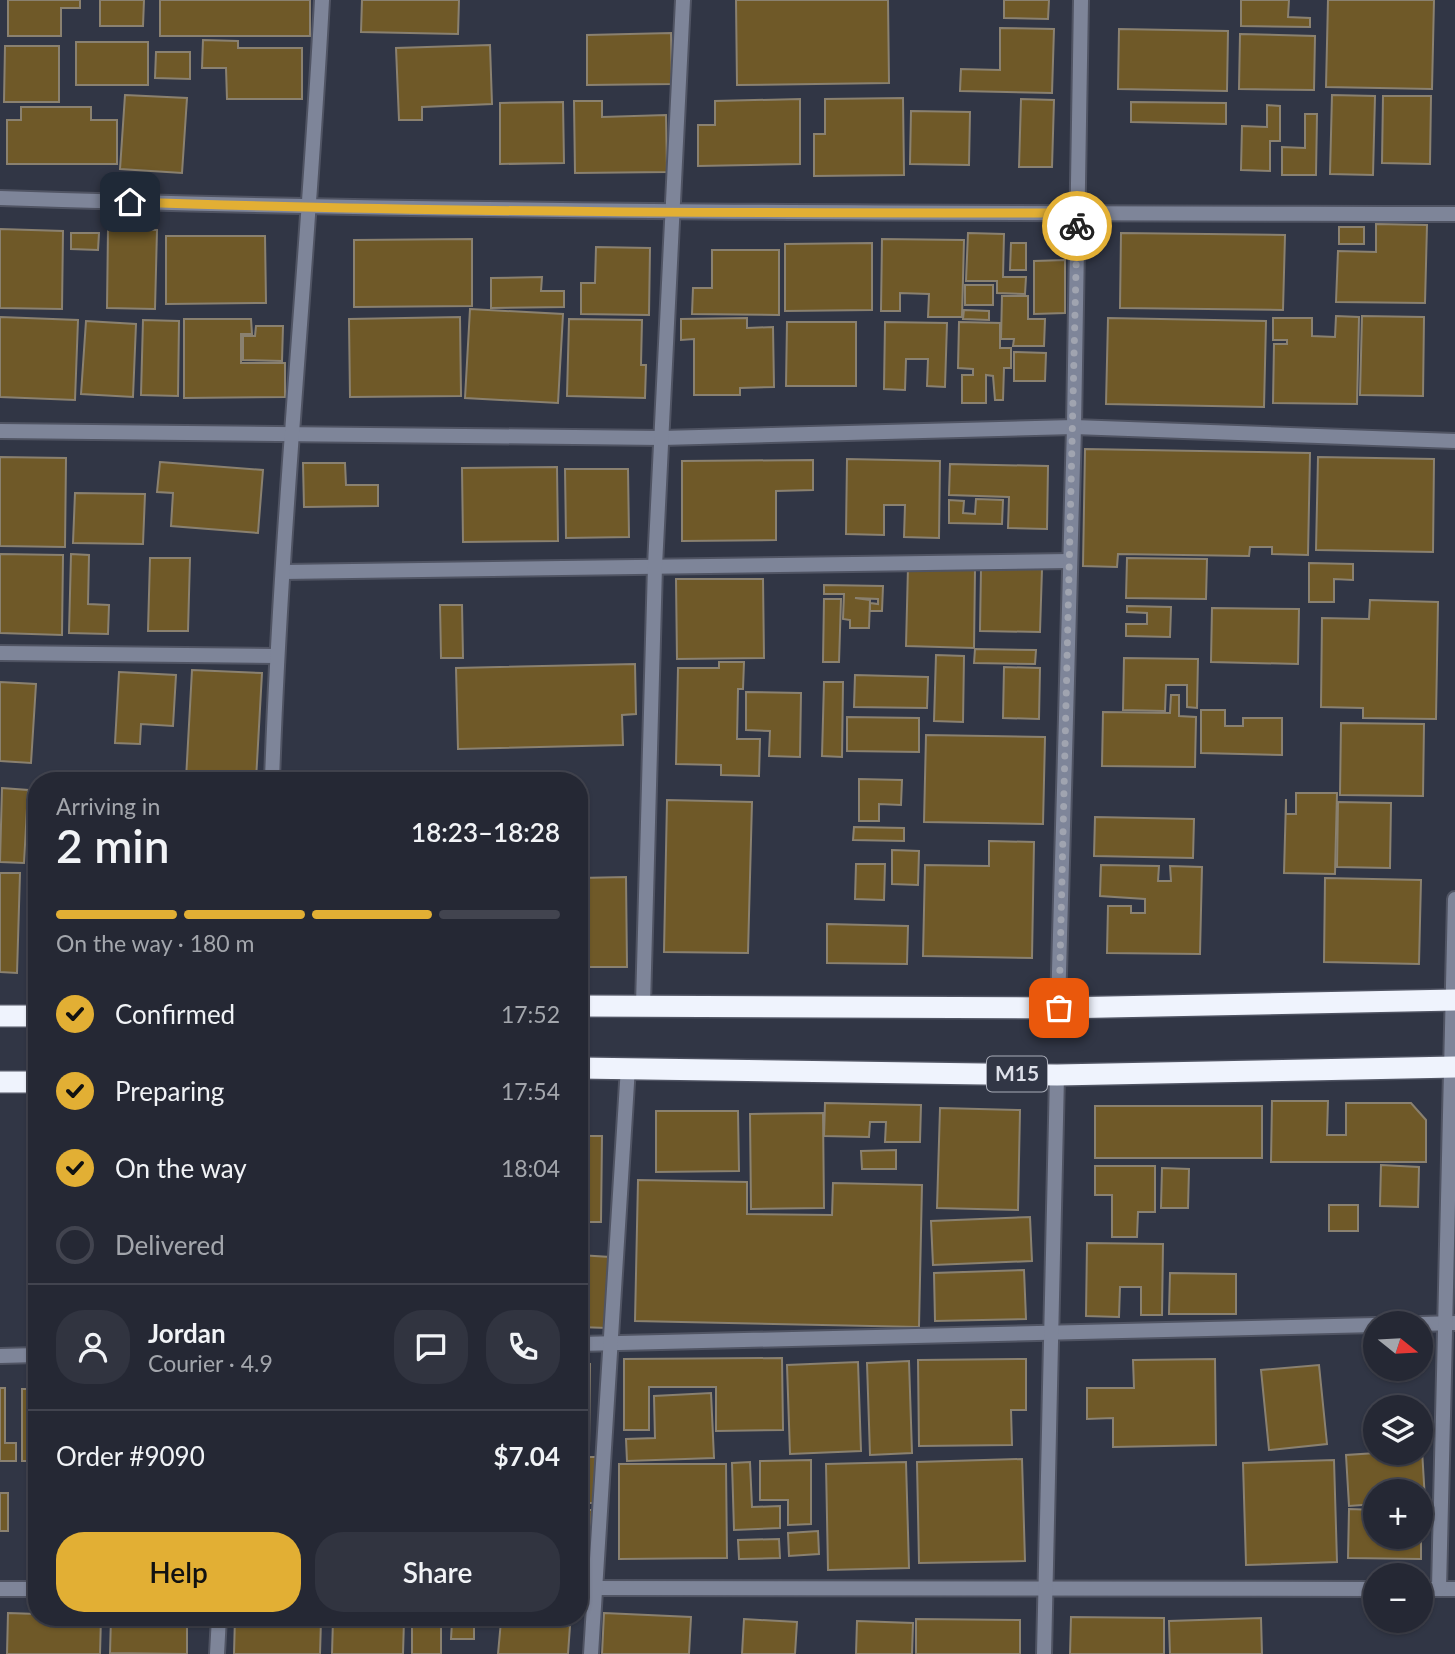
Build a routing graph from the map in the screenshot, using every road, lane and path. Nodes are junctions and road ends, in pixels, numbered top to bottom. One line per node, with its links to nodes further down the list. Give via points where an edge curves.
1 (322, 0): 5 (street)
2 (683, 0): 6 (street)
3 (1081, 0): 7 (street)
4 (0, 198): 5 (street)
5 (311, 208): 6 (street); 11 (street)
6 (675, 213): 7 (street); 12 (street)
7 (1077, 213): 8 (street); 9 (street)
8 (1455, 214)
9 (1074, 427): 12 (street); 13 (street); 14 (street)
10 (0, 431): 11 (street)
11 (292, 432): 12 (street); 16 (street)
12 (662, 438): 15 (street)
13 (1455, 442)
14 (1069, 561): 15 (street); 24 (street)
15 (655, 566): 16 (street); 22 (street)
16 (283, 572): 18 (street)
17 (0, 653): 18 (street)
18 (276, 656): 19 (street)
19 (272, 772)
20 (1455, 900): 21 (street)
21 (1454, 1000): 24 (highway); 28 (street)
22 (643, 1005): 23 (highway); 24 (highway)
23 (588, 1006)
24 (1059, 1008)
25 (0, 1016): 26 (highway)
26 (28, 1016)
27 (628, 1067): 29 (highway, M15); 30 (highway, M15); 36 (street)
28 (1453, 1067): 30 (highway, M15); 33 (street)
29 (588, 1068)
30 (1057, 1075): 35 (street)
31 (0, 1082): 32 (highway)
32 (28, 1082)
33 (1450, 1324): 47 (street)
34 (1363, 1325): 35 (street)
35 (1051, 1331): 36 (street); 42 (street)
36 (612, 1343): 37 (street); 41 (street)
37 (588, 1344)
38 (28, 1355): 39 (street)
39 (0, 1356)
40 (588, 1587): 41 (street)
41 (595, 1587): 42 (street); 51 (street)
42 (1045, 1588): 45 (street); 52 (street)
43 (0, 1589): 44 (street)
44 (28, 1589)
45 (1363, 1589)
46 (1433, 1589): 47 (street)
47 (1439, 1589): 48 (street)
48 (1455, 1589)
49 (219, 1626): 50 (street)
50 (217, 1654)
51 (591, 1654)
52 (1044, 1654)

